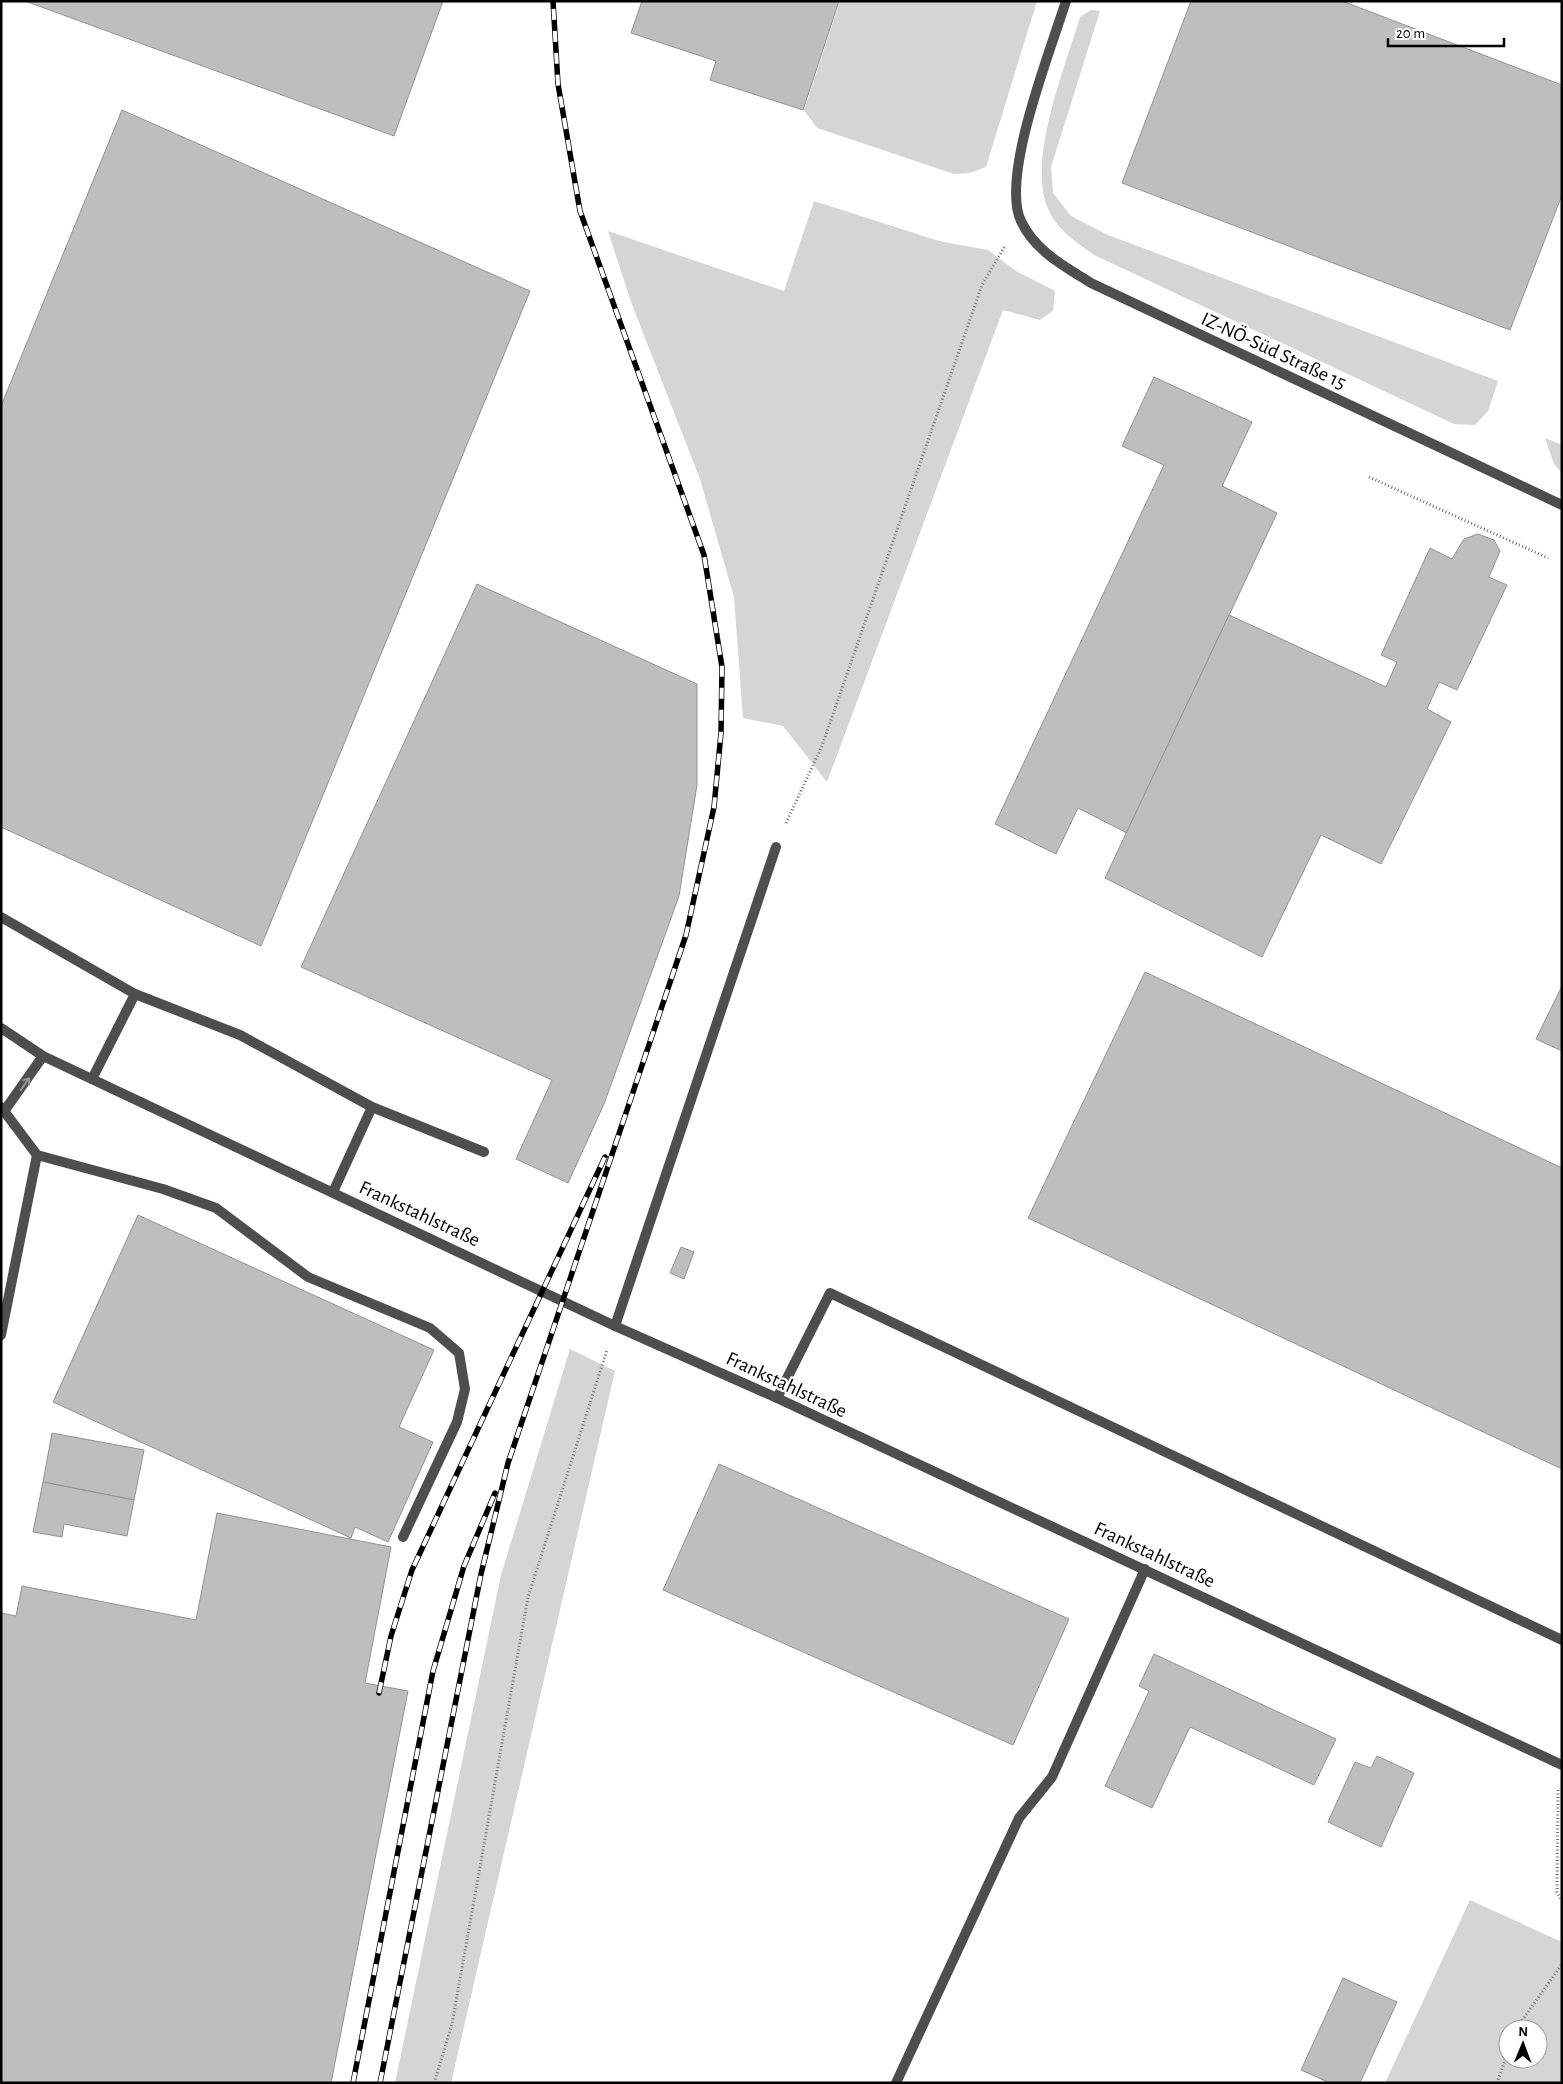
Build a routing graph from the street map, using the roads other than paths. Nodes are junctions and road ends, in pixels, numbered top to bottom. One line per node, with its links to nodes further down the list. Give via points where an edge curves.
1 (1066, 1): 2 (street, IZ-NÖ-Süd Straße 15, via 1023,136 1015,184 1020,221 1042,252 1091,283)
2 (1562, 505)
3 (776, 847): 14 (street)
4 (1, 916): 5 (street)
5 (135, 994): 8 (street); 9 (street, via 240,1035)
6 (1, 1028): 7 (street, Frankstahlstraße)
7 (43, 1056): 8 (street, Frankstahlstraße); 10 (street, one-way to 7)
8 (92, 1079): 13 (street, Frankstahlstraße)
9 (372, 1107): 11 (street); 13 (street)
10 (3, 1109): 12 (street)
11 (484, 1152)
12 (37, 1155): 15 (street); 17 (street, via 163,1189 216,1208 308,1277 430,1328 459,1353 464,1388 457,1422)
13 (334, 1192): 14 (street, Frankstahlstraße)
14 (615, 1326): 16 (street, Frankstahlstraße)
15 (1, 1335)
16 (777, 1398): 18 (street, Frankstahlstraße); 19 (street, via 830,1293)
17 (403, 1537)
18 (1145, 1569): 20 (street, Frankstahlstraße); 21 (street, via 1052,1777 1019,1818)
19 (1562, 1640)
20 (1560, 1765)
21 (896, 2083)

